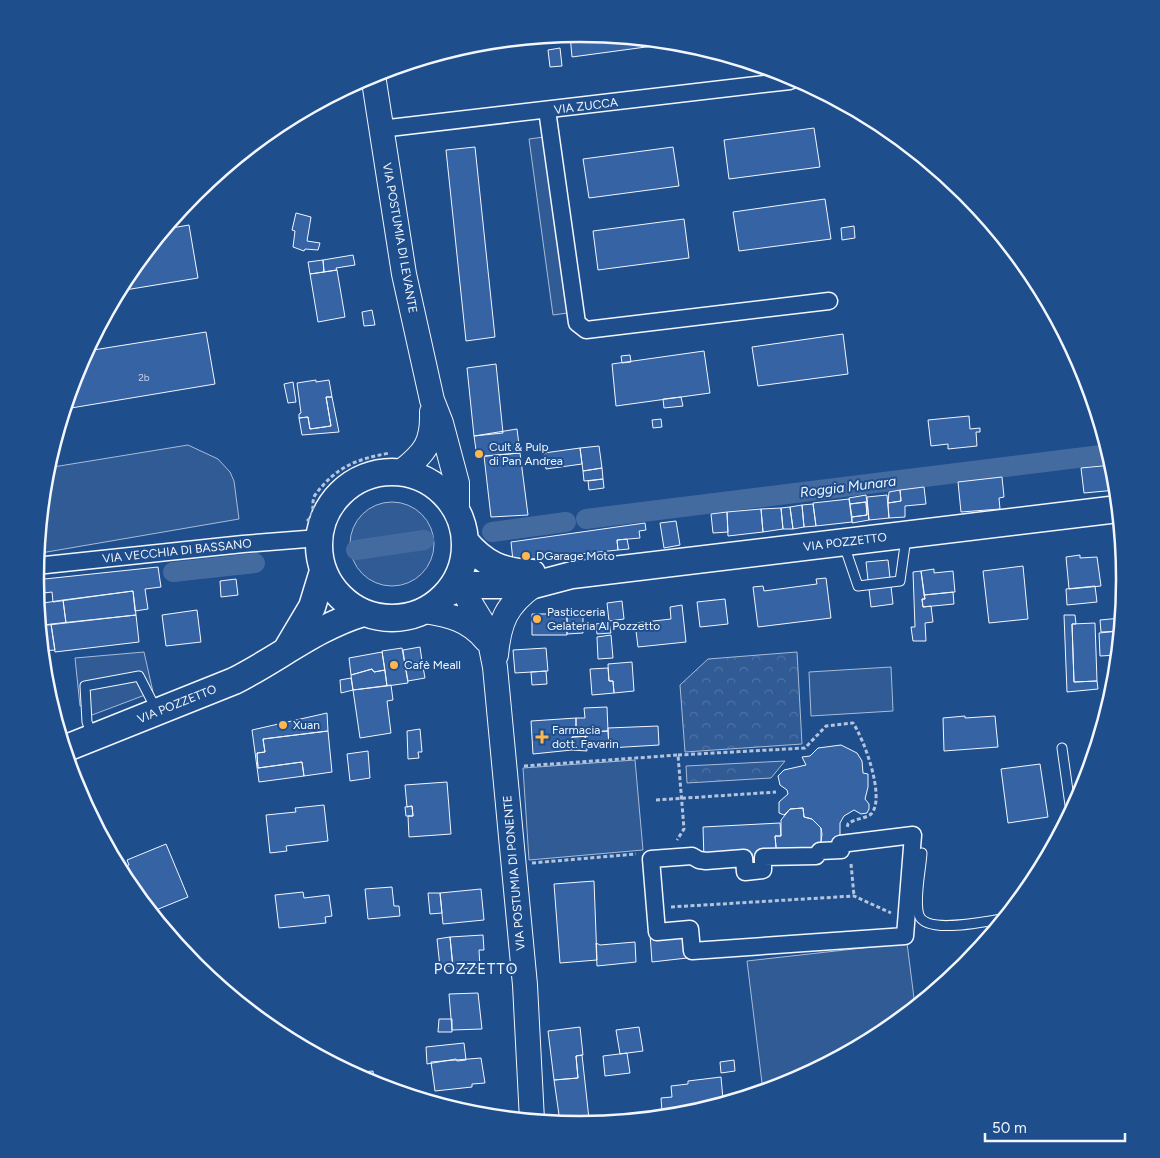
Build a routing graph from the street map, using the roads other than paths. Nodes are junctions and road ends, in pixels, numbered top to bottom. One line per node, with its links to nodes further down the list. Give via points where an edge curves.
1 (780, 81): 3 (street, VIA ZUCCA)
2 (374, 83): 4 (main road, VIA POSTUMIA DI LEVANTE)
3 (547, 110): 4 (street, VIA ZUCCA, via 389,128); 5 (street, via 577,323 586,330)
4 (382, 132): 6 (main road, VIA POSTUMIA DI LEVANTE, via 404,274)
5 (829, 301)
6 (432, 400): 7 (main road, VIA POSTUMIA DI LEVANTE, via 433,425 427,447); 9 (main road, VIA POSTUMIA DI LEVANTE, via 457,483)
7 (398, 462): 9 (main road, VIA POZZETTO, via 443,492); 10 (main road, VIA POZZETTO, via 356,481 338,496 325,516)
8 (1112, 510): 11 (main road, VIA POZZETTO)
9 (457, 511): 12 (main road, VIA POZZETTO)
10 (309, 531): 14 (street, VIA VECCHIA DI BASSANO, via 291,539); 15 (main road, VIA POZZETTO)
11 (907, 534): 13 (main road, VIA POZZETTO); 13 (lane, via 900,581 858,586)
12 (465, 541): 16 (main road, VIA POZZETTO, via 478,556 501,569); 17 (main road, VIA POZZETTO)
13 (843, 542): 16 (main road, VIA POZZETTO)
14 (44, 565)
15 (323, 571): 20 (main road, VIA POZZETTO, via 339,596); 21 (main road, VIA POZZETTO, via 312,607)
16 (572, 575): 18 (main road, VIA POZZETTO)
17 (457, 583): 18 (main road, VIA POZZETTO); 19 (main road, VIA POZZETTO); 22 (main road, VIA POSTUMIA DI PONENTE, via 488,632)
18 (534, 585): 22 (main road, VIA POSTUMIA DI PONENTE, via 518,597 504,617)
19 (424, 611): 20 (main road, VIA POZZETTO, via 384,618); 22 (main road, via 465,621)
20 (363, 613): 21 (main road, VIA POZZETTO, via 328,625)
21 (286, 650): 23 (main road, VIA POZZETTO, via 261,668 234,681)
22 (493, 656): 31 (main road, VIA POSTUMIA DI PONENTE, via 512,773)
23 (157, 712): 24 (main road, VIA POZZETTO); 24 (lane, via 139,676 85,686 87,722)
24 (93, 737): 25 (main road, VIA POZZETTO)
25 (70, 746)
26 (1062, 748): 27 (lane)
27 (1069, 799)
28 (922, 853): 30 (lane, via 917,902 922,920 937,927)
29 (906, 920): 29 (street, via 913,835 840,844 841,850 820,851 816,856 763,857 763,870 745,872 744,858 651,858 657,932 690,929 692,950 905,936)
30 (994, 920)
31 (532, 1113)

